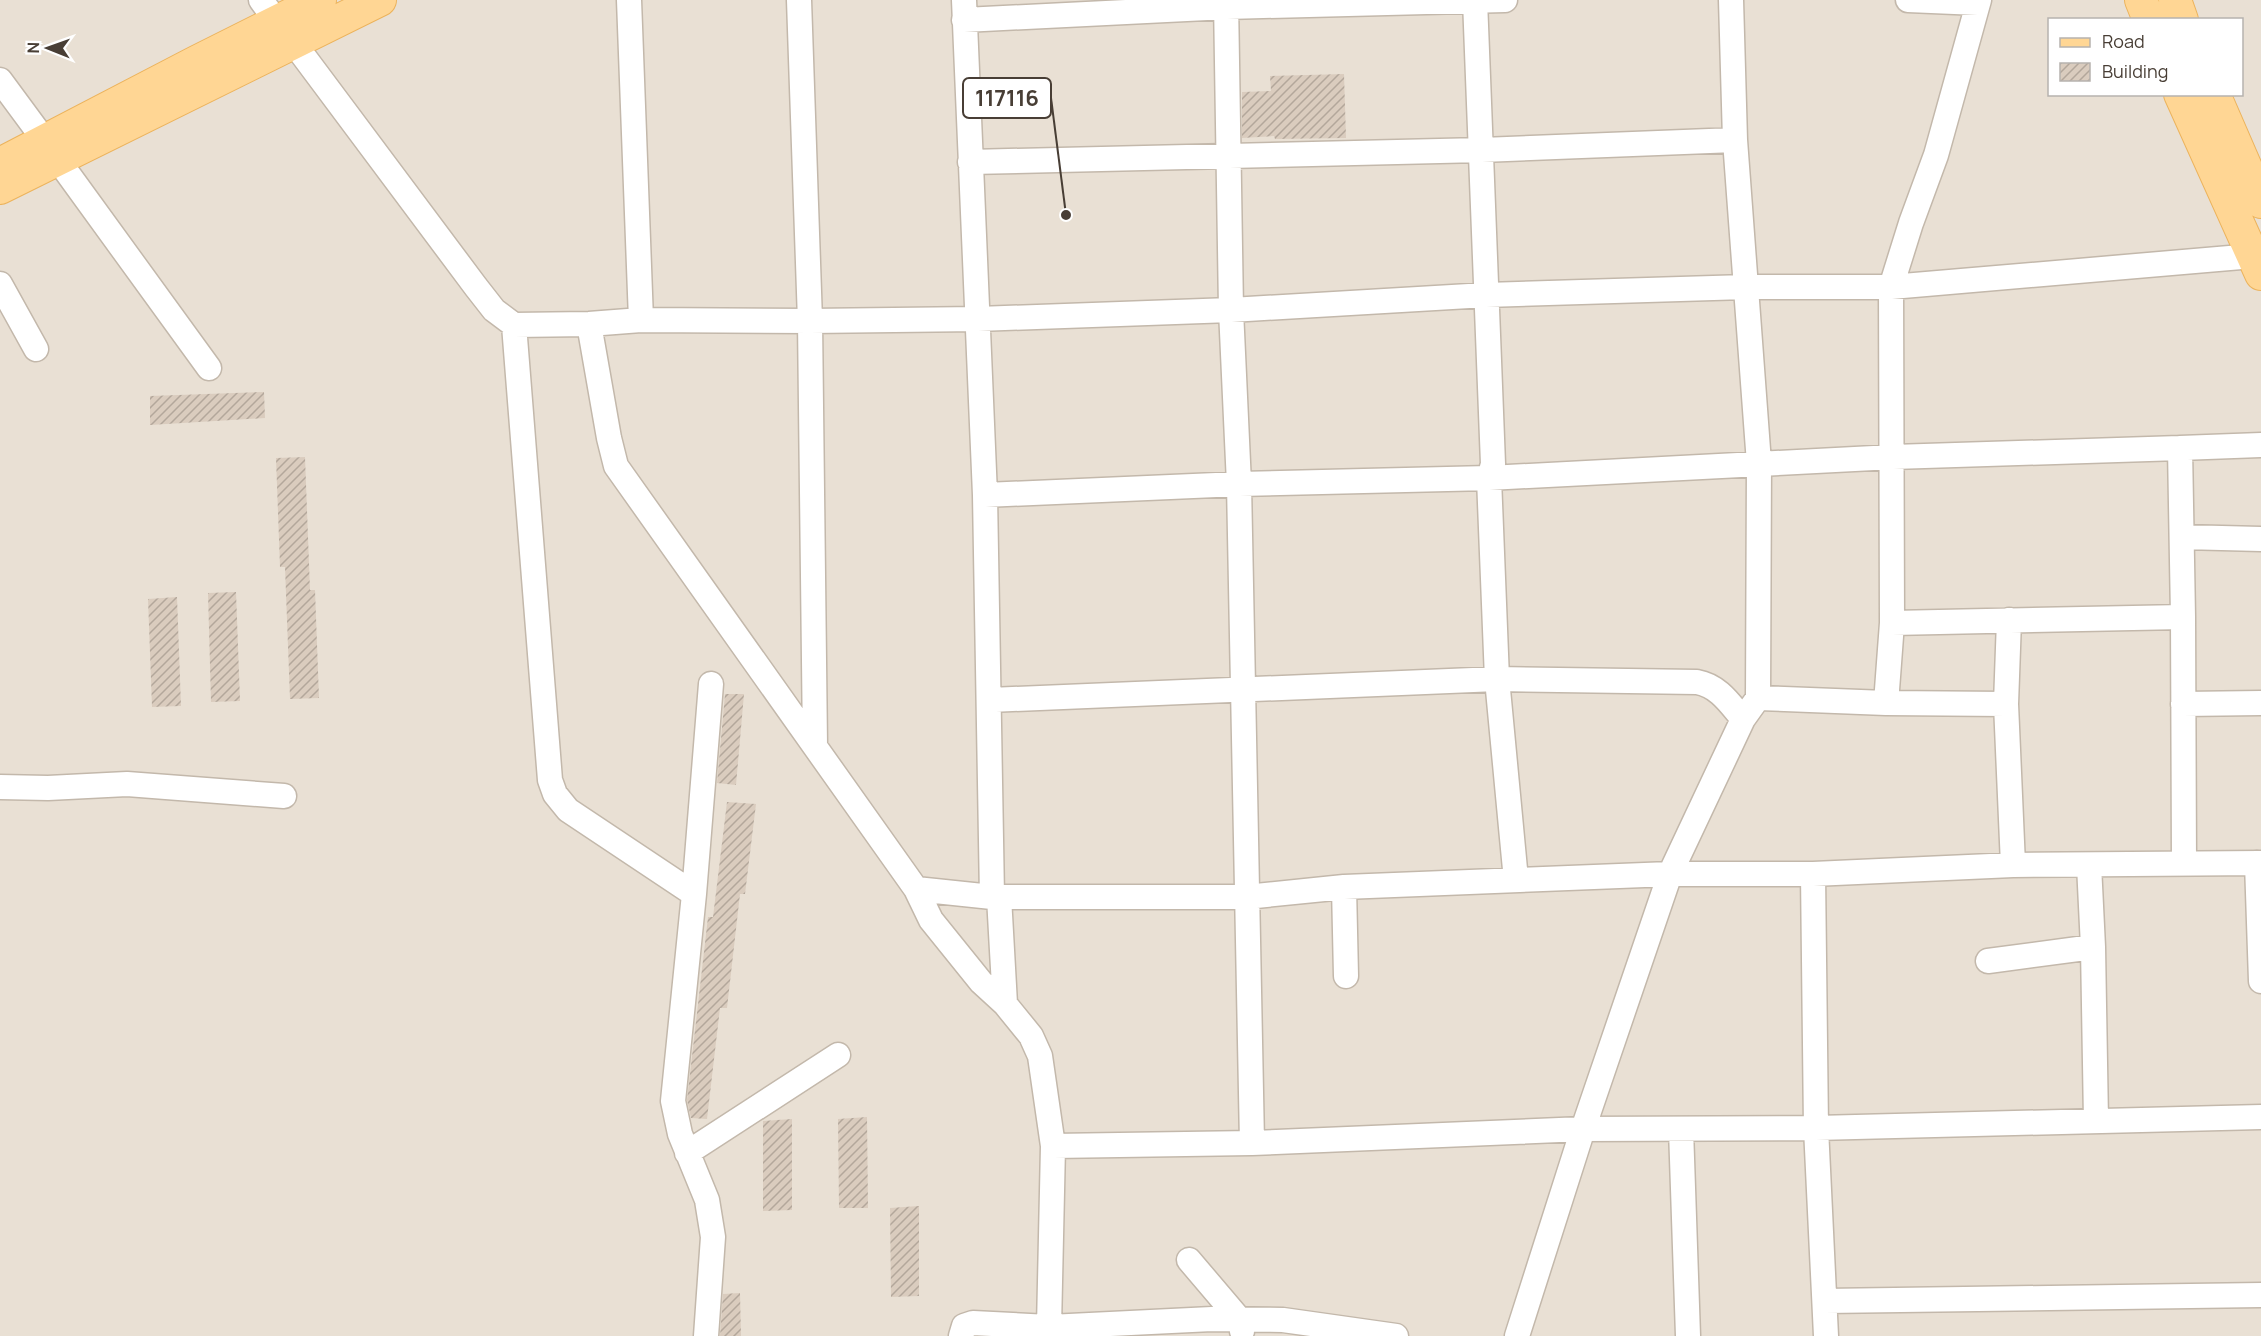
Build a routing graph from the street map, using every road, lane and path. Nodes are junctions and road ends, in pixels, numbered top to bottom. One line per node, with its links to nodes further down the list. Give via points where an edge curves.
1 (320, 0): 16 (main road)
2 (380, 0): 16 (main road)
3 (629, 0): 35 (street)
4 (799, 0): 36 (street)
5 (1505, 0): 10 (street)
6 (1731, 0): 20 (street)
7 (1908, 0): 11 (street)
8 (2141, 0): 14 (main road)
9 (2175, 0): 15 (main road)
10 (1475, 1): 12 (street); 21 (street)
11 (1979, 2): 31 (street, via 1936,154)
12 (1226, 4): 13 (street); 23 (street)
13 (964, 10): 24 (street)
14 (2147, 18)
15 (2181, 18)
16 (277, 21): 22 (main road, via 202,73); 38 (street, via 476,287 494,310)
17 (0, 80): 22 (street)
18 (2181, 96): 28 (main road)
19 (2215, 96): 27 (main road)
20 (1735, 140): 21 (street); 30 (street)
21 (1482, 150): 23 (street); 32 (street)
22 (52, 151): 25 (main road); 26 (main road); 40 (street)
23 (1228, 157): 24 (street); 33 (street)
24 (970, 162): 34 (street)
25 (0, 164)
26 (0, 188)
27 (2261, 202)
28 (2257, 265): 31 (street)
29 (0, 284): 39 (street)
30 (1746, 287): 31 (street); 32 (street); 44 (street)
31 (1892, 287): 43 (street)
32 (1486, 295): 33 (street); 45 (street, via 1493,464)
33 (1231, 310): 34 (street); 46 (street)
34 (978, 319): 36 (street); 47 (street)
35 (640, 320): 36 (street); 37 (street)
36 (810, 321): 63 (street)
37 (589, 324): 38 (street); 63 (street, via 616,466)
38 (514, 325): 75 (street, via 550,780 555,795 568,810)
39 (36, 349)
40 (209, 368)
41 (2261, 445): 42 (street)
42 (2180, 448): 43 (street); 48 (street)
43 (1893, 457): 44 (street); 52 (street)
44 (1759, 463): 45 (street); 56 (street)
45 (1489, 478): 46 (street); 53 (street)
46 (1239, 484): 47 (street); 55 (street)
47 (985, 495): 57 (street)
48 (2182, 537): 49 (street); 50 (street)
49 (2261, 539)
50 (2183, 617): 51 (street); 61 (street)
51 (2009, 620): 52 (street); 60 (street)
52 (1892, 623): 58 (street)
53 (1497, 679): 55 (street); 62 (street, via 1697,682 1719,692); 72 (street)
54 (711, 684): 75 (street)
55 (1244, 689): 57 (street); 77 (street)
56 (1758, 698): 58 (street); 62 (street)
57 (990, 700): 76 (street)
58 (1886, 703): 60 (street)
59 (2261, 703): 61 (street)
60 (2006, 704): 68 (street)
61 (2183, 704): 66 (street)
62 (1743, 719): 70 (street)
63 (815, 745): 74 (street)
64 (0, 787): 65 (street, via 127,784)
65 (284, 796)
66 (2184, 863): 67 (street); 69 (street)
67 (2259, 863): 81 (street)
68 (2013, 865): 69 (street); 71 (street)
69 (2089, 865): 78 (street)
70 (1670, 874): 71 (street); 72 (street); 87 (street)
71 (1814, 874): 86 (street)
72 (1516, 880): 73 (street)
73 (1344, 887): 77 (street); 80 (street)
74 (916, 889): 76 (street); 82 (street, via 932,920 981,982)
75 (694, 894): 91 (street, via 674,1085 675,1116)
76 (996, 897): 77 (street); 82 (street)
77 (1246, 897): 89 (street)
78 (2093, 947): 79 (street); 85 (street)
79 (1988, 961)
80 (1346, 976)
81 (2261, 981)
82 (1005, 1004): 90 (street, via 1031,1036 1040,1056)
83 (838, 1055): 91 (street)
84 (2261, 1117): 85 (street)
85 (2096, 1121): 86 (street)
86 (1816, 1128): 88 (street); 94 (street)
87 (1582, 1129): 88 (street); 89 (street); 100 (street)
88 (1681, 1129): 101 (street)
89 (1252, 1143): 90 (street)
90 (1053, 1146): 96 (street)
91 (687, 1153): 97 (street, via 707,1200 713,1236)
92 (1190, 1260): 95 (street)
93 (2261, 1294): 94 (street)
94 (1825, 1301): 102 (street)
95 (1241, 1328): 96 (street); 99 (street, via 1283,1320)
96 (1048, 1331): 98 (street, via 973,1323 964,1326)
97 (706, 1336)
98 (961, 1336)
99 (1396, 1336)
100 (1517, 1336)
101 (1688, 1336)
102 (1826, 1336)

